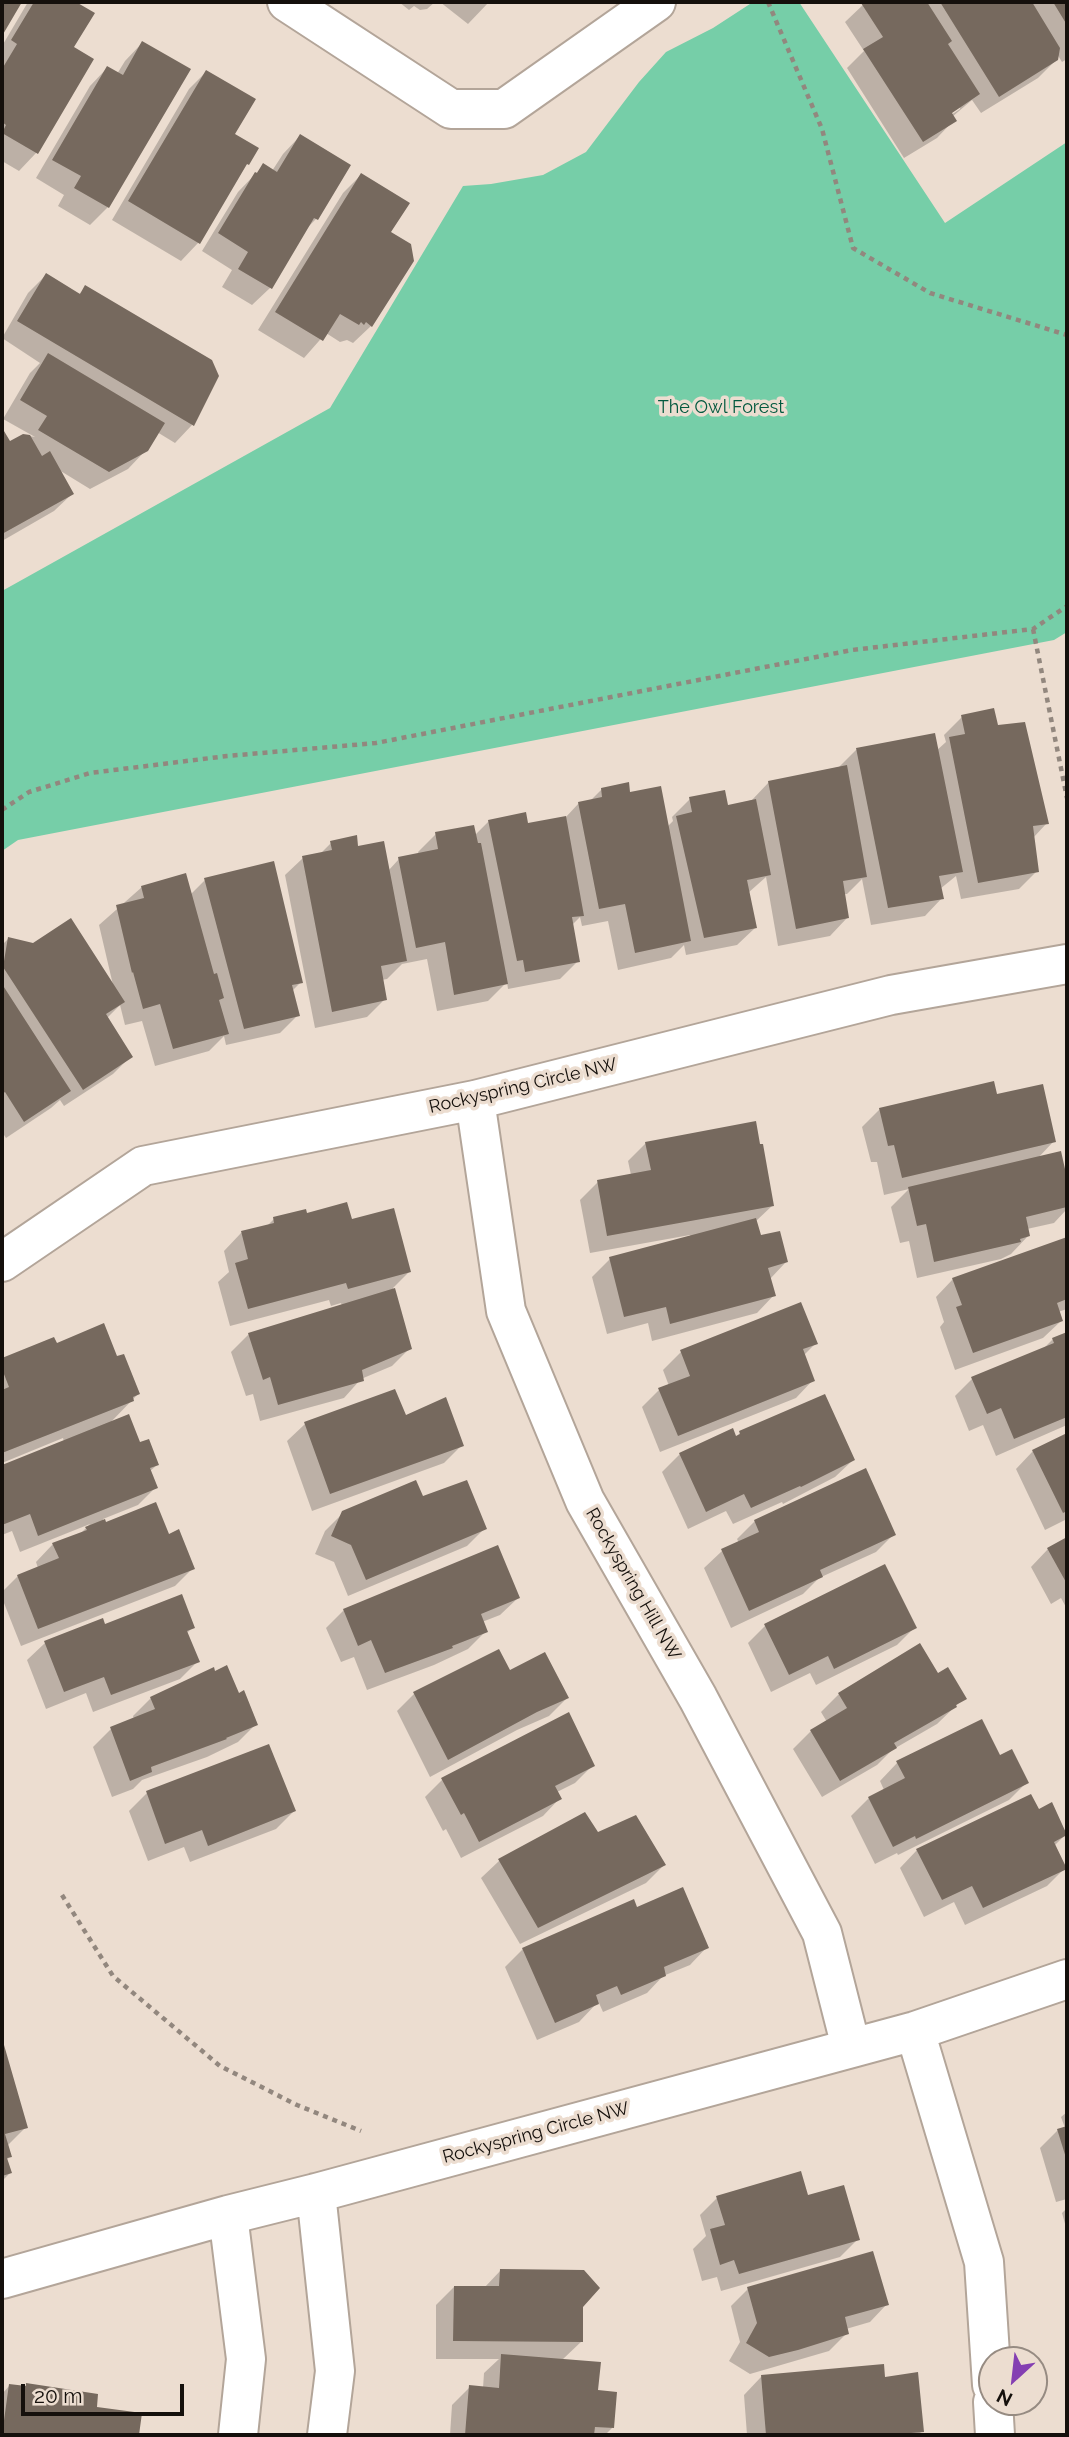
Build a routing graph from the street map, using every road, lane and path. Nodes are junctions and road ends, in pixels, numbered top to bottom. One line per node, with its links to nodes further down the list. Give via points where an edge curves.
1 (287, 2): 2 (street, via 451,109 505,109)
2 (656, 2)
3 (768, 2): 4 (path, via 822,130 853,248 930,293)
4 (1067, 335)
5 (1067, 606): 6 (path)
6 (1032, 629): 7 (path); 8 (path, via 852,650 376,743 90,773 29,792)
7 (1067, 798)
8 (2, 810)
9 (1067, 964): 10 (street, Rockyspring Circle NW, via 891,995)
10 (475, 1100): 11 (street, Rockyspring Circle NW, via 143,1166); 15 (street, Rockyspring Hill NW, via 506,1311 585,1501 698,1698 822,1933)
11 (2, 1262)
12 (61, 1895): 16 (path, via 113,1976 220,2066)
13 (1067, 1979): 14 (street, Rockyspring Circle NW)
14 (915, 2031): 15 (street, Rockyspring Circle NW); 20 (street, via 984,2262)
15 (851, 2047): 17 (street, Rockyspring Circle NW)
16 (362, 2131)
17 (316, 2193): 18 (street, Rockyspring Circle NW); 23 (street, via 335,2371)
18 (228, 2215): 19 (street, Rockyspring Circle NW); 22 (street, via 246,2359)
19 (2, 2279)
20 (989, 2346)
21 (994, 2416): 24 (street)
22 (238, 2435)
23 (327, 2435)
24 (995, 2435)

